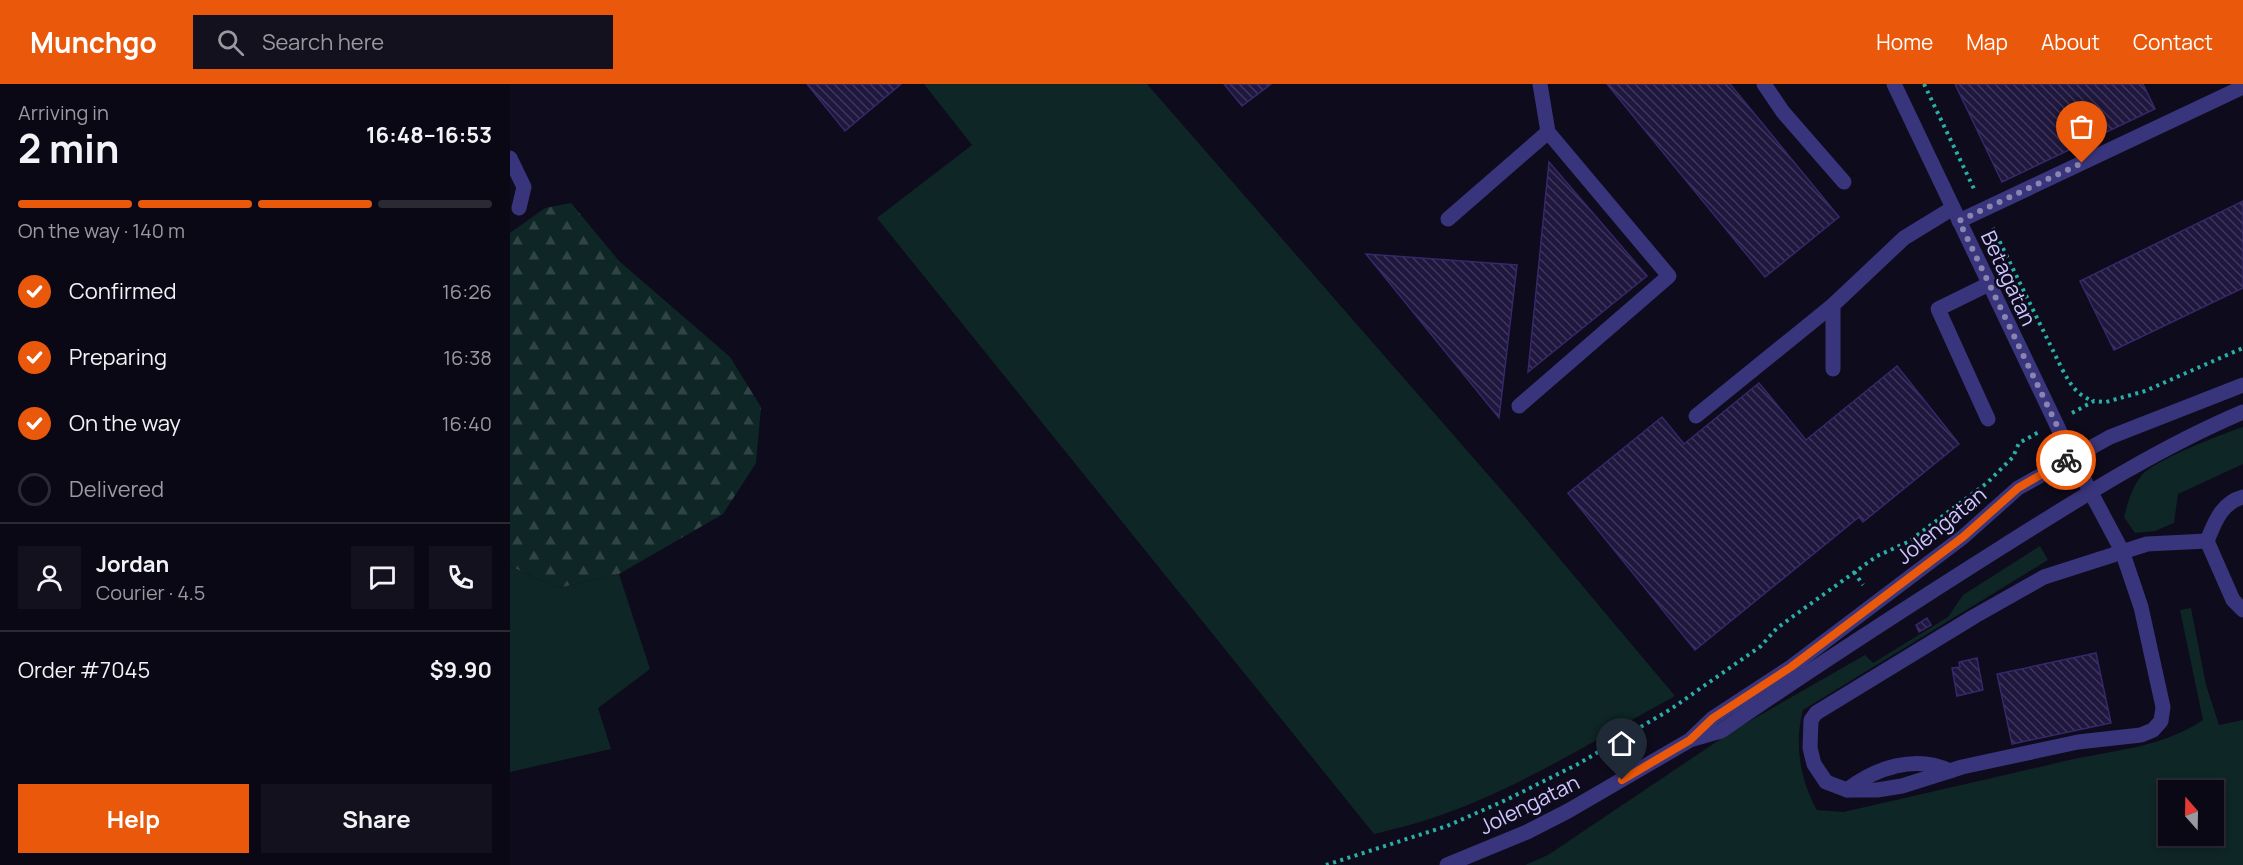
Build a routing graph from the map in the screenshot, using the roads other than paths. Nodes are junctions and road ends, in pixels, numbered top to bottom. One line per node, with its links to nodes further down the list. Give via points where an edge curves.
1 (1540, 84): 5 (street)
2 (1764, 84): 7 (street)
3 (1894, 84): 9 (street, Betagatan)
4 (2243, 87): 9 (street, via 1984,209)
5 (1548, 132): 10 (street); 15 (street, via 1669,276)
6 (510, 158): 8 (street, via 524,187)
7 (1844, 182)
8 (519, 208)
9 (1956, 214): 11 (street, Betagatan); 12 (street, via 1904,238)
10 (1448, 219)
11 (1989, 284): 18 (street, via 1938,309); 19 (street, Betagatan)
12 (1833, 304): 13 (street); 17 (street)
13 (1833, 369)
14 (2243, 385): 19 (street, Jolengatan, via 2110,436)
15 (1519, 406)
16 (2243, 412): 20 (street, Jolengatan, via 2203,429)
17 (1695, 416)
18 (1988, 419)
19 (2072, 457): 20 (street, Betagatan); 25 (street, Jolengatan, via 2018,488 1963,537 1791,667 1713,718)
20 (2090, 491): 23 (street, Betagatan); 25 (street, Jolengatan, via 1912,603 1721,731)
21 (2243, 497): 22 (street, via 2218,513)
22 (2207, 541): 23 (street, via 2147,544); 24 (street, via 2233,600)
23 (2122, 550): 23 (street, Betagatan, via 2133,578 2163,707 2161,721 2153,730 2141,735 2078,742 1902,786 1847,790 1826,782 1814,764 1810,735 1816,713 2044,577)
24 (2243, 610)
25 (1690, 740): 26 (street, Jolengatan, via 1568,811)
26 (1447, 865)

